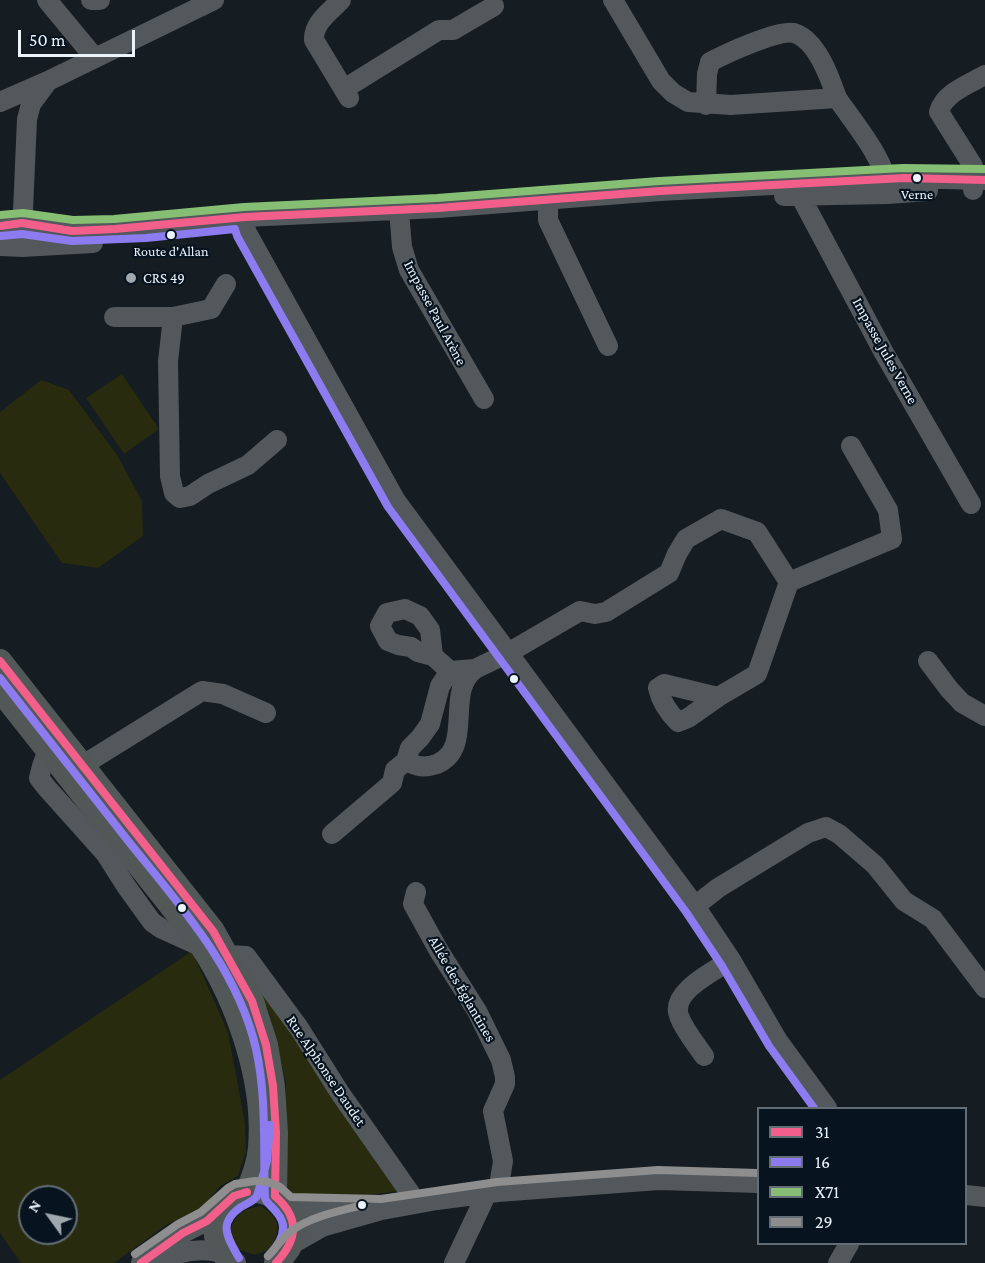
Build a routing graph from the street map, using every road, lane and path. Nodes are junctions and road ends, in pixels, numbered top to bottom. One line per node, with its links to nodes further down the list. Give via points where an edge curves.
1 (47, 0): 9 (street)
2 (91, 0): 3 (street)
3 (100, 0)
4 (214, 0): 8 (street)
5 (341, 0): 7 (street, via 320,22 314,40 346,94 439,30 453,30)
6 (613, 0): 14 (street, via 661,81 688,102)
7 (494, 6)
8 (180, 9): 9 (street)
9 (95, 58): 11 (street)
10 (985, 75): 17 (street, via 948,96 939,112 973,166)
11 (48, 81): 13 (street); 15 (street, via 31,104)
12 (837, 98): 14 (street); 14 (street, via 826,68 806,41 794,33 780,33 710,62); 16 (street)
13 (0, 101): 15 (street, via 18,118)
14 (706, 105)
15 (27, 119): 23 (street)
16 (872, 151): 18 (street); 19 (street)
17 (979, 185): 18 (street, via 917,191)
18 (888, 186): 19 (street)
19 (866, 187): 20 (street)
20 (801, 189): 21 (street, via 769,195 660,196); 36 (street, Impasse Jules Verne, via 883,351)
21 (548, 206): 22 (street); 32 (street, via 548,220)
22 (399, 216): 24 (street); 33 (street, Impasse Paul Arène, via 409,270)
23 (22, 223): 25 (street); 26 (street); 28 (street)
24 (246, 224): 26 (street, via 171,238); 38 (street, via 396,501)
25 (0, 226)
26 (115, 235): 28 (street)
27 (0, 246): 28 (street)
28 (22, 247)
29 (226, 284): 31 (street, via 211,309)
30 (114, 317): 31 (street)
31 (173, 317): 34 (street, via 168,361 170,476 174,493 180,498 190,496 248,465)
32 (608, 346)
33 (484, 399)
34 (277, 440)
35 (851, 446): 37 (street, via 888,510 892,539)
36 (971, 504)
37 (789, 582): 38 (street, via 757,532 721,519 686,539 669,573 606,612 580,611); 45 (street, via 758,674)
38 (508, 653): 42 (street); 52 (street)
39 (434, 656): 43 (street)
40 (0, 661): 49 (main road)
41 (928, 661): 47 (street, via 962,703)
42 (475, 669): 43 (street); 48 (street, via 462,686 454,747 444,760 430,766 417,767)
43 (450, 671): 48 (street, via 440,686 430,724 410,748)
44 (0, 690): 59 (main road, via 204,948 231,1002 256,1089 260,1147)
45 (718, 697)
46 (266, 713): 49 (street, via 223,694 202,691)
47 (985, 716)
48 (406, 761): 50 (street, via 395,770 392,783)
49 (83, 765): 53 (main road, via 213,931)
50 (332, 834)
51 (416, 892): 60 (street, Allée des Églantines, via 413,904 477,1011 501,1060 505,1084 493,1111 503,1161)
52 (695, 906): 54 (street); 55 (street, via 808,833 826,827 875,865 904,901 933,919)
53 (227, 955): 63 (main road, via 252,1001 266,1046 273,1086); 64 (street, Rue Alphonse Daudet, via 246,956 410,1193)
54 (730, 960): 56 (street, via 684,992 677,1003 678,1015); 57 (street, via 778,1041)
55 (985, 988)
56 (704, 1056)
57 (826, 1107)
58 (757, 1183): 60 (street, via 659,1180)
59 (247, 1192): 63 (main road, via 256,1191); 65 (main road, via 234,1197)
60 (493, 1193): 64 (street); 73 (street, Allée des Églantines)
61 (967, 1195): 62 (street)
62 (985, 1197)
63 (281, 1202): 66 (street); 67 (main road, via 292,1219)
64 (413, 1204): 66 (street)
65 (222, 1209): 69 (main road, via 215,1231); 70 (street)
66 (382, 1210): 67 (street, via 322,1227)
67 (291, 1244): 72 (main road)
68 (848, 1245): 74 (street)
69 (229, 1260): 71 (street, via 208,1249)
70 (141, 1263)
71 (155, 1263)
72 (276, 1263)
73 (454, 1263)
74 (838, 1263)

